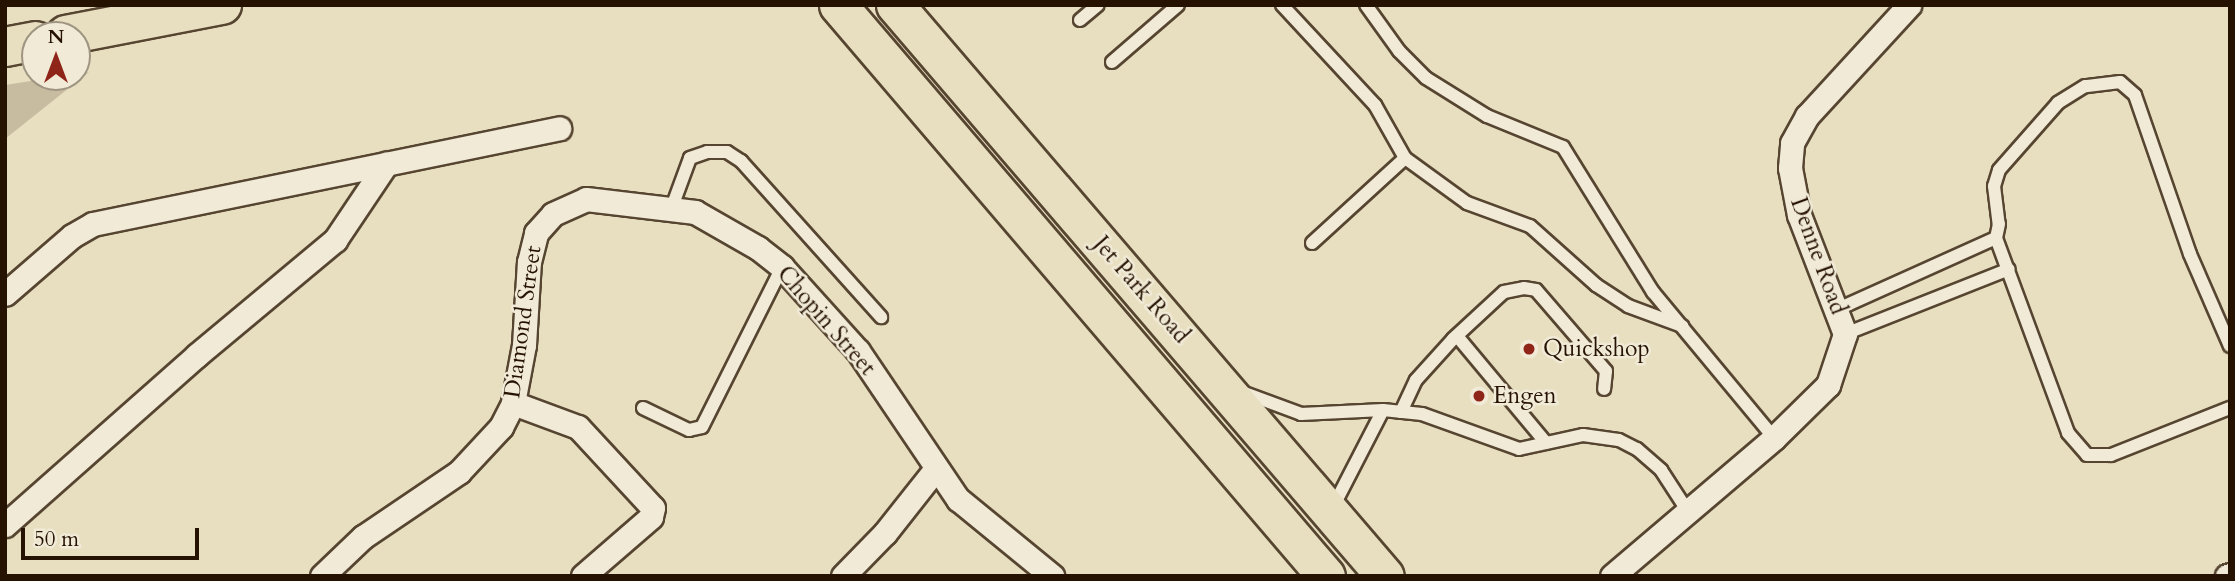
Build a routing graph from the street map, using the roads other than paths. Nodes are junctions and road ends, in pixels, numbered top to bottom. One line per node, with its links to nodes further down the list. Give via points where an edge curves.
1 (222, 5): 10 (highway)
2 (838, 5): 45 (main road, Jet Park Road)
3 (895, 5): 28 (main road, Jet Park Road)
4 (1098, 5): 9 (lane)
5 (1178, 5): 11 (lane)
6 (1282, 5): 13 (lane, via 1375,105)
7 (1366, 5): 24 (lane, via 1399,51 1426,78 1487,116 1563,147 1633,263)
8 (1909, 5): 22 (street, Denne Road, via 1807,116 1791,143 1790,168 1799,215)
9 (1080, 20)
10 (91, 30)
11 (1112, 62)
12 (559, 128): 14 (street)
13 (1405, 158): 18 (lane); 24 (lane, via 1466,202 1530,226 1596,285 1628,306)
14 (386, 163): 21 (street, via 93,224 72,236); 40 (street, via 335,240)
15 (567, 204): 16 (street, Chopin Street, via 586,199); 30 (street, Diamond Street, via 543,223 531,250 524,345)
16 (672, 207): 19 (street, Chopin Street, via 715,221); 23 (lane, via 690,158 727,152 741,161)
17 (1996, 238): 20 (lane); 22 (lane); 27 (lane, via 1999,224 1994,186 1999,170 2058,103 2096,82 2120,82 2135,95 2190,254)
18 (1312, 243)
19 (782, 267): 31 (lane, via 702,427 689,430); 37 (street, Chopin Street, via 858,351)
20 (2009, 269): 25 (lane); 32 (lane, via 2068,433 2087,455 2110,455)
21 (5, 294)
22 (1838, 309): 25 (street, Denne Road)
23 (881, 317)
24 (1682, 326): 35 (lane)
25 (1845, 334): 35 (street, Denne Road, via 1828,385)
26 (1457, 336): 29 (lane, via 1504,292 1536,290 1606,371); 34 (lane, via 1416,380); 36 (lane)
27 (2230, 346)
28 (1221, 382): 33 (lane, via 1301,414); 39 (main road, Jet Park Road)
29 (1604, 389)
30 (513, 402): 41 (street, Diamond Street, via 478,456 363,537); 42 (street, via 578,427 653,508 651,517)
31 (643, 408)
32 (2230, 408)
33 (1383, 410): 34 (lane); 39 (lane)
34 (1401, 412): 36 (lane, via 1438,418 1498,445 1519,449)
35 (1774, 438): 38 (street, Denne Road)
36 (1546, 443): 38 (lane, via 1583,435 1619,440 1661,470)
37 (934, 471): 43 (street, via 885,533); 44 (street, Chopin Street, via 985,524)
38 (1687, 510): 47 (street, Denne Road)
39 (1330, 513): 46 (main road, Jet Park Road)
40 (5, 525)
41 (322, 576)
42 (583, 576)
43 (843, 576)
44 (1052, 576)
45 (1326, 576)
46 (1385, 576)
47 (1612, 576)

